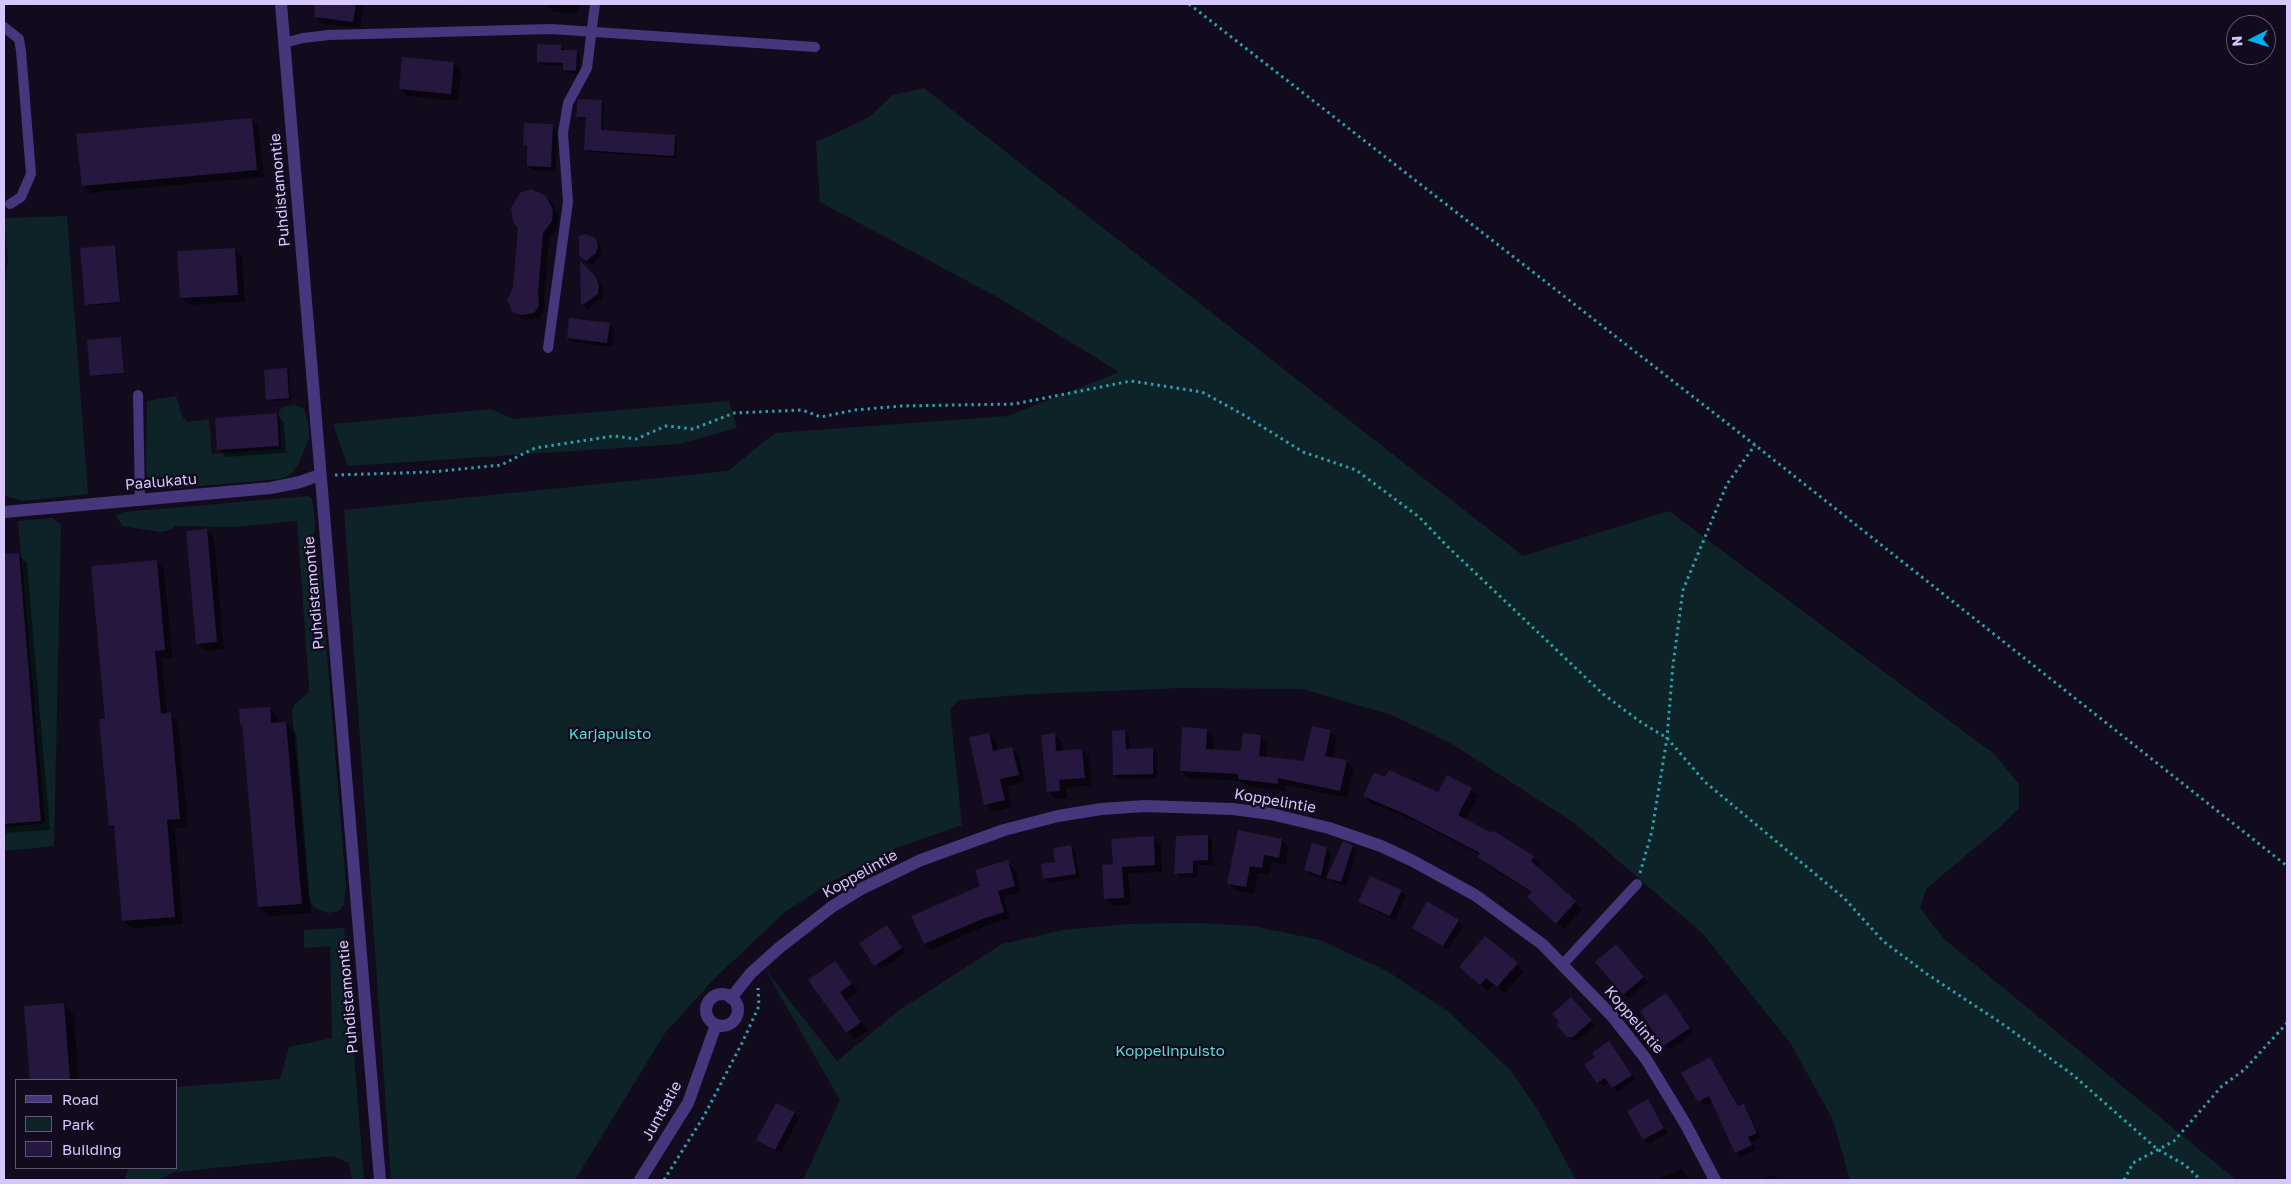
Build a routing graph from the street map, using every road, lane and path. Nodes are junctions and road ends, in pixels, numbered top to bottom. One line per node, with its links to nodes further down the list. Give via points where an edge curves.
1 (281, 4): 6 (street, Puhdistamontie)
2 (595, 4): 5 (lane)
3 (1189, 4): 11 (path)
4 (4, 27): 8 (lane, via 19,39 31,174 21,197)
5 (593, 32): 6 (lane, via 551,29 328,35); 7 (lane); 9 (lane, via 588,68 568,103 563,133 568,202)
6 (284, 43): 12 (street, Puhdistamontie)
7 (816, 46)
8 (10, 204)
9 (548, 348)
10 (138, 395): 13 (lane)
11 (1754, 445): 15 (path, via 1727,484 1683,590); 16 (path)
12 (320, 475): 13 (street, Paalukatu, via 271,488); 15 (path, via 432,472 501,466 535,448 614,436 636,439 666,426 693,429 734,413 802,410 821,417 900,406 1014,404 1130,381 1202,392 1303,452 1356,470 1419,516 1603,694); 24 (street, Puhdistamontie)
13 (140, 500): 14 (street, Paalukatu)
14 (4, 512)
15 (1667, 738): 17 (path, via 1652,831); 23 (path, via 1705,782 1844,898 1883,941 2073,1075)
16 (2287, 866)
17 (1637, 884): 18 (lane)
18 (1563, 964): 19 (street, Koppelintie, via 1513,921 1474,895 1381,846 1329,828 1271,814 1233,809 1145,806 1058,816 1004,830 921,860 862,888 833,906); 27 (street, Koppelintie, via 1612,1016 1646,1059)
19 (749, 976): 20 (street, Koppelintie); 26 (path, via 758,985 759,1006 704,1116)
20 (731, 998): 22 (street, via 737,1011 734,1020 726,1025); 22 (street, via 722,995 709,1001 706,1015)
21 (2287, 1023): 23 (path, via 2244,1070 2222,1086 2174,1141)
22 (716, 1025): 25 (street, Junttatie, via 688,1103)
23 (2157, 1149): 28 (path, via 2133,1162); 29 (path, via 2185,1165)
24 (380, 1180)
25 (640, 1180)
26 (664, 1180)
27 (1715, 1180)
28 (2124, 1180)
29 (2200, 1180)

